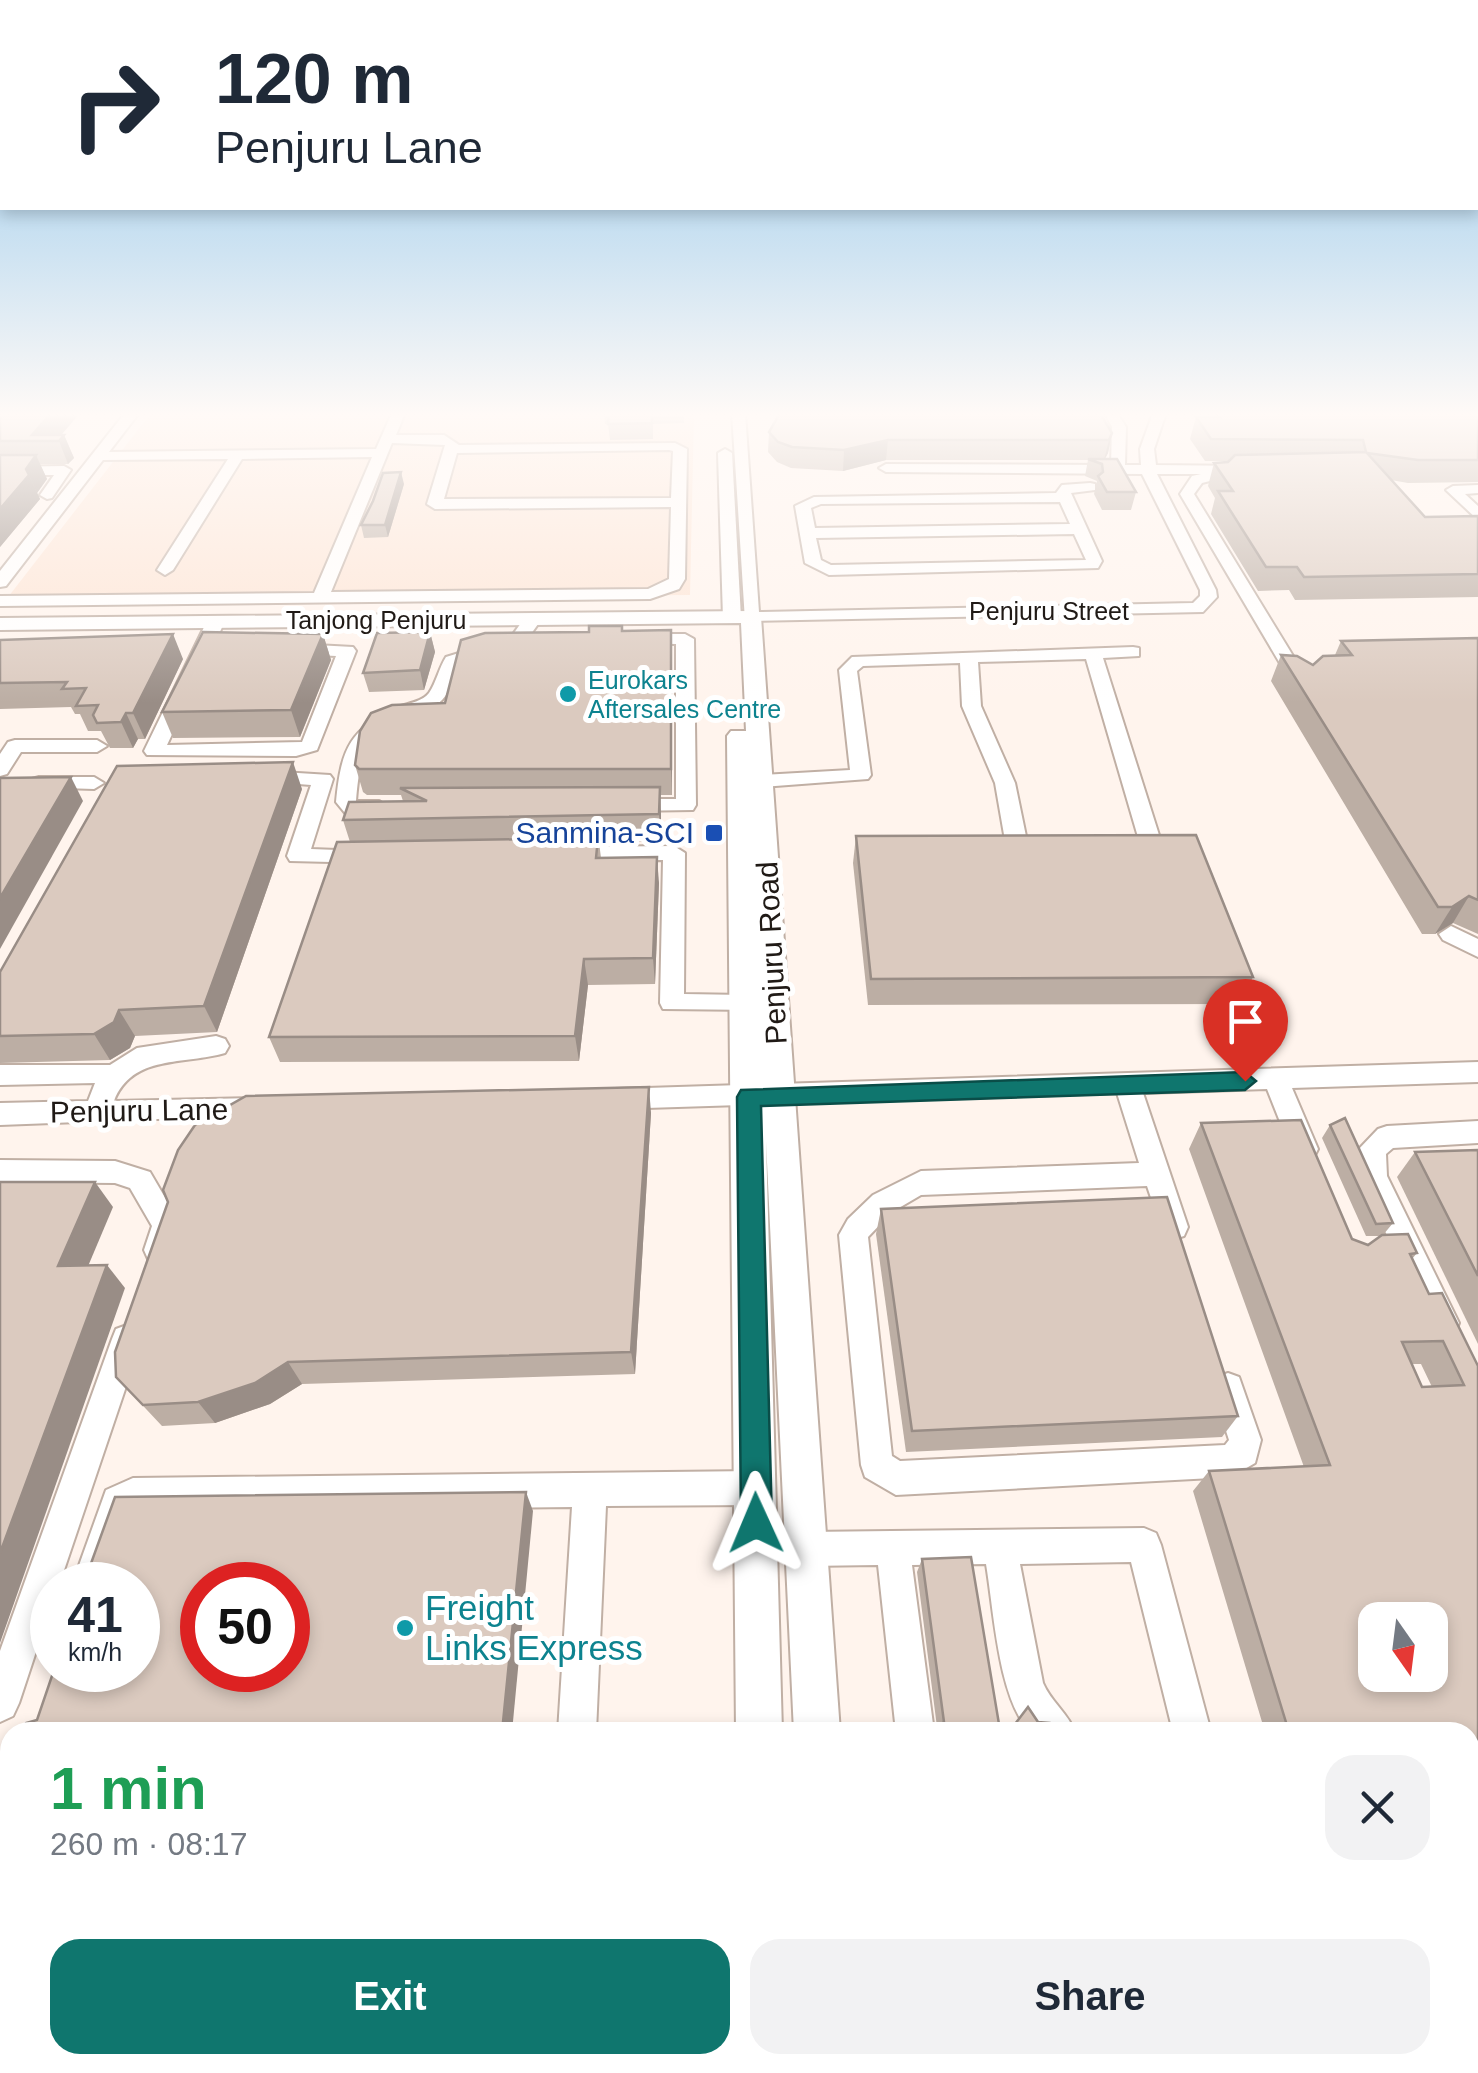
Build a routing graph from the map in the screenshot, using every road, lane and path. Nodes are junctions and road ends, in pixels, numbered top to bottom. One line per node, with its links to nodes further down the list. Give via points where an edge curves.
1 (35, 510): 14 (street)
2 (56, 510): 16 (street)
3 (203, 510): 15 (street)
4 (357, 510): 17 (street)
5 (681, 510): 17 (street, via 677,579 650,594)
6 (733, 510): 19 (street, Penjuru Road)
7 (740, 510): 19 (street, Penjuru Road)
8 (804, 510): 13 (street)
9 (1071, 510): 12 (street)
10 (1168, 510): 19 (street, Penjuru Street, via 1208,590 1197,608)
11 (1197, 510): 28 (street)
12 (1080, 529): 13 (street); 13 (street, via 1092,565 829,570 813,562)
13 (808, 533)
14 (0, 554)
15 (165, 570)
16 (0, 582)
17 (320, 599): 18 (street)
18 (0, 601)
19 (742, 617): 22 (main road, Tanjong Penjuru); 32 (main road, Penjuru Road); 43 (main road, Penjuru Road)
20 (216, 621): 21 (main road, Tanjong Penjuru); 22 (main road, Tanjong Penjuru); 24 (street, via 212,650 154,751 310,746 347,651)
21 (0, 624)
22 (528, 634): 36 (street, via 458,657 438,695 372,724 349,768 348,806)
23 (611, 640): 35 (street, via 686,639 686,805)
24 (281, 649)
25 (1133, 652): 26 (street)
26 (1094, 654): 27 (street); 38 (street)
27 (970, 657): 32 (street, via 858,661 848,670 861,775); 37 (street, via 964,679 1005,784)
28 (1300, 682)
29 (97, 746): 30 (street, via 15,746)
30 (0, 770)
31 (243, 778): 40 (street, via 323,779 298,856)
32 (762, 781): 50 (main road, Penjuru Road)
33 (0, 784): 34 (street)
34 (106, 791)
35 (609, 806)
36 (396, 808)
37 (1016, 846)
38 (1154, 854)
39 (539, 855): 43 (street, via 674,852 672,1003)
40 (384, 857)
41 (1451, 934): 42 (street)
42 (1478, 949)
43 (744, 1004): 50 (main road, Penjuru Road)
44 (216, 1046): 47 (street, via 137,1058)
45 (1478, 1072): 48 (street)
46 (0, 1075): 47 (street, via 102,1073)
47 (109, 1080): 53 (street)
48 (1276, 1080): 49 (street); 58 (street)
49 (1127, 1084): 50 (street); 57 (street)
50 (765, 1096): 51 (street); 64 (main road, Penjuru Road); 68 (main road, Penjuru Road)
51 (580, 1100)
52 (278, 1108): 53 (street, Penjuru Lane)
53 (98, 1112): 54 (street, Penjuru Lane)
54 (0, 1114)
55 (1478, 1132): 62 (street, via 1388,1136 1372,1150 1373,1176)
56 (0, 1171): 60 (street, via 115,1172 140,1180 167,1224)
57 (1157, 1174): 59 (street); 63 (street, via 921,1183 858,1226 875,1457 896,1478 1231,1461 1245,1440)
58 (1318, 1181)
59 (1182, 1250)
60 (148, 1280)
61 (135, 1316): 70 (street)
62 (1454, 1344)
63 (1220, 1364)
64 (756, 1488): 65 (street); 72 (main road, Penjuru Road)
65 (590, 1489): 69 (street, via 133,1495 118,1502); 71 (street)
66 (1000, 1547): 67 (street); 75 (street, via 1025,1683); 76 (street, via 1144,1545)
67 (893, 1548): 68 (street); 74 (street)
68 (807, 1549): 73 (main road, Penjuru Road)
69 (98, 1562)
70 (0, 1702)
71 (578, 1722)
72 (759, 1722)
73 (816, 1722)
74 (914, 1722)
75 (1046, 1722)
76 (1189, 1722)

